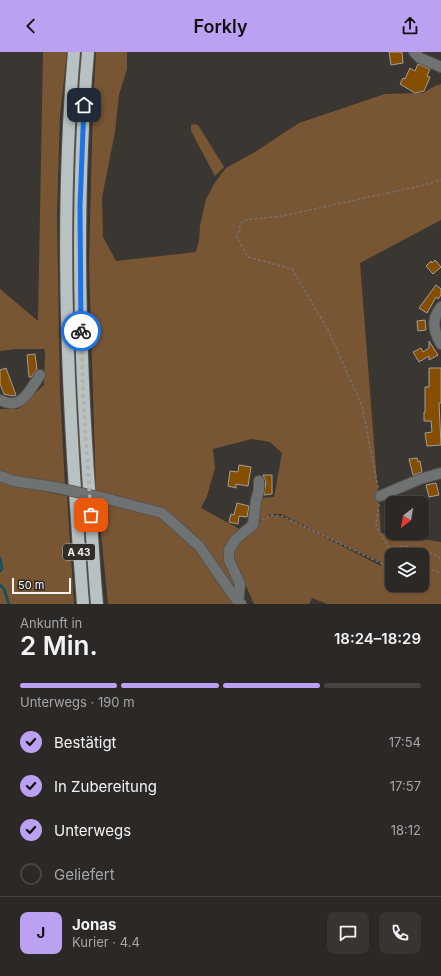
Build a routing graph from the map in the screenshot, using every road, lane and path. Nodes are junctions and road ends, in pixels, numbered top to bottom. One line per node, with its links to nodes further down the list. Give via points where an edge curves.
1 (74, 52): 23 (highway, A 43, via 67,171 66,268 73,463)
2 (88, 52): 24 (highway, A 43, via 81,163 80,306 84,424 94,570)
3 (414, 52): 4 (street, via 420,58)
4 (441, 67)
5 (441, 180): 13 (path, via 282,216 246,220 241,223 237,237 248,257 292,269 327,328 362,406)
6 (441, 307): 7 (street, via 433,322)
7 (441, 344)
8 (40, 375): 9 (street, via 19,402)
9 (0, 400)
10 (441, 473): 13 (street)
11 (0, 476): 22 (street, bridge, via 14,482 54,487 162,513 200,546)
12 (259, 481): 14 (street)
13 (380, 496): 15 (path, via 376,526)
14 (253, 525): 19 (path, via 272,515 282,516); 22 (street, via 236,539 229,550 229,560 240,584)
15 (390, 548): 16 (path)
16 (412, 548)
17 (429, 553): 18 (path, via 438,556)
18 (441, 561)
19 (385, 564)
20 (429, 569): 21 (path)
21 (441, 573)
22 (239, 603)
23 (83, 604)
24 (99, 604)

